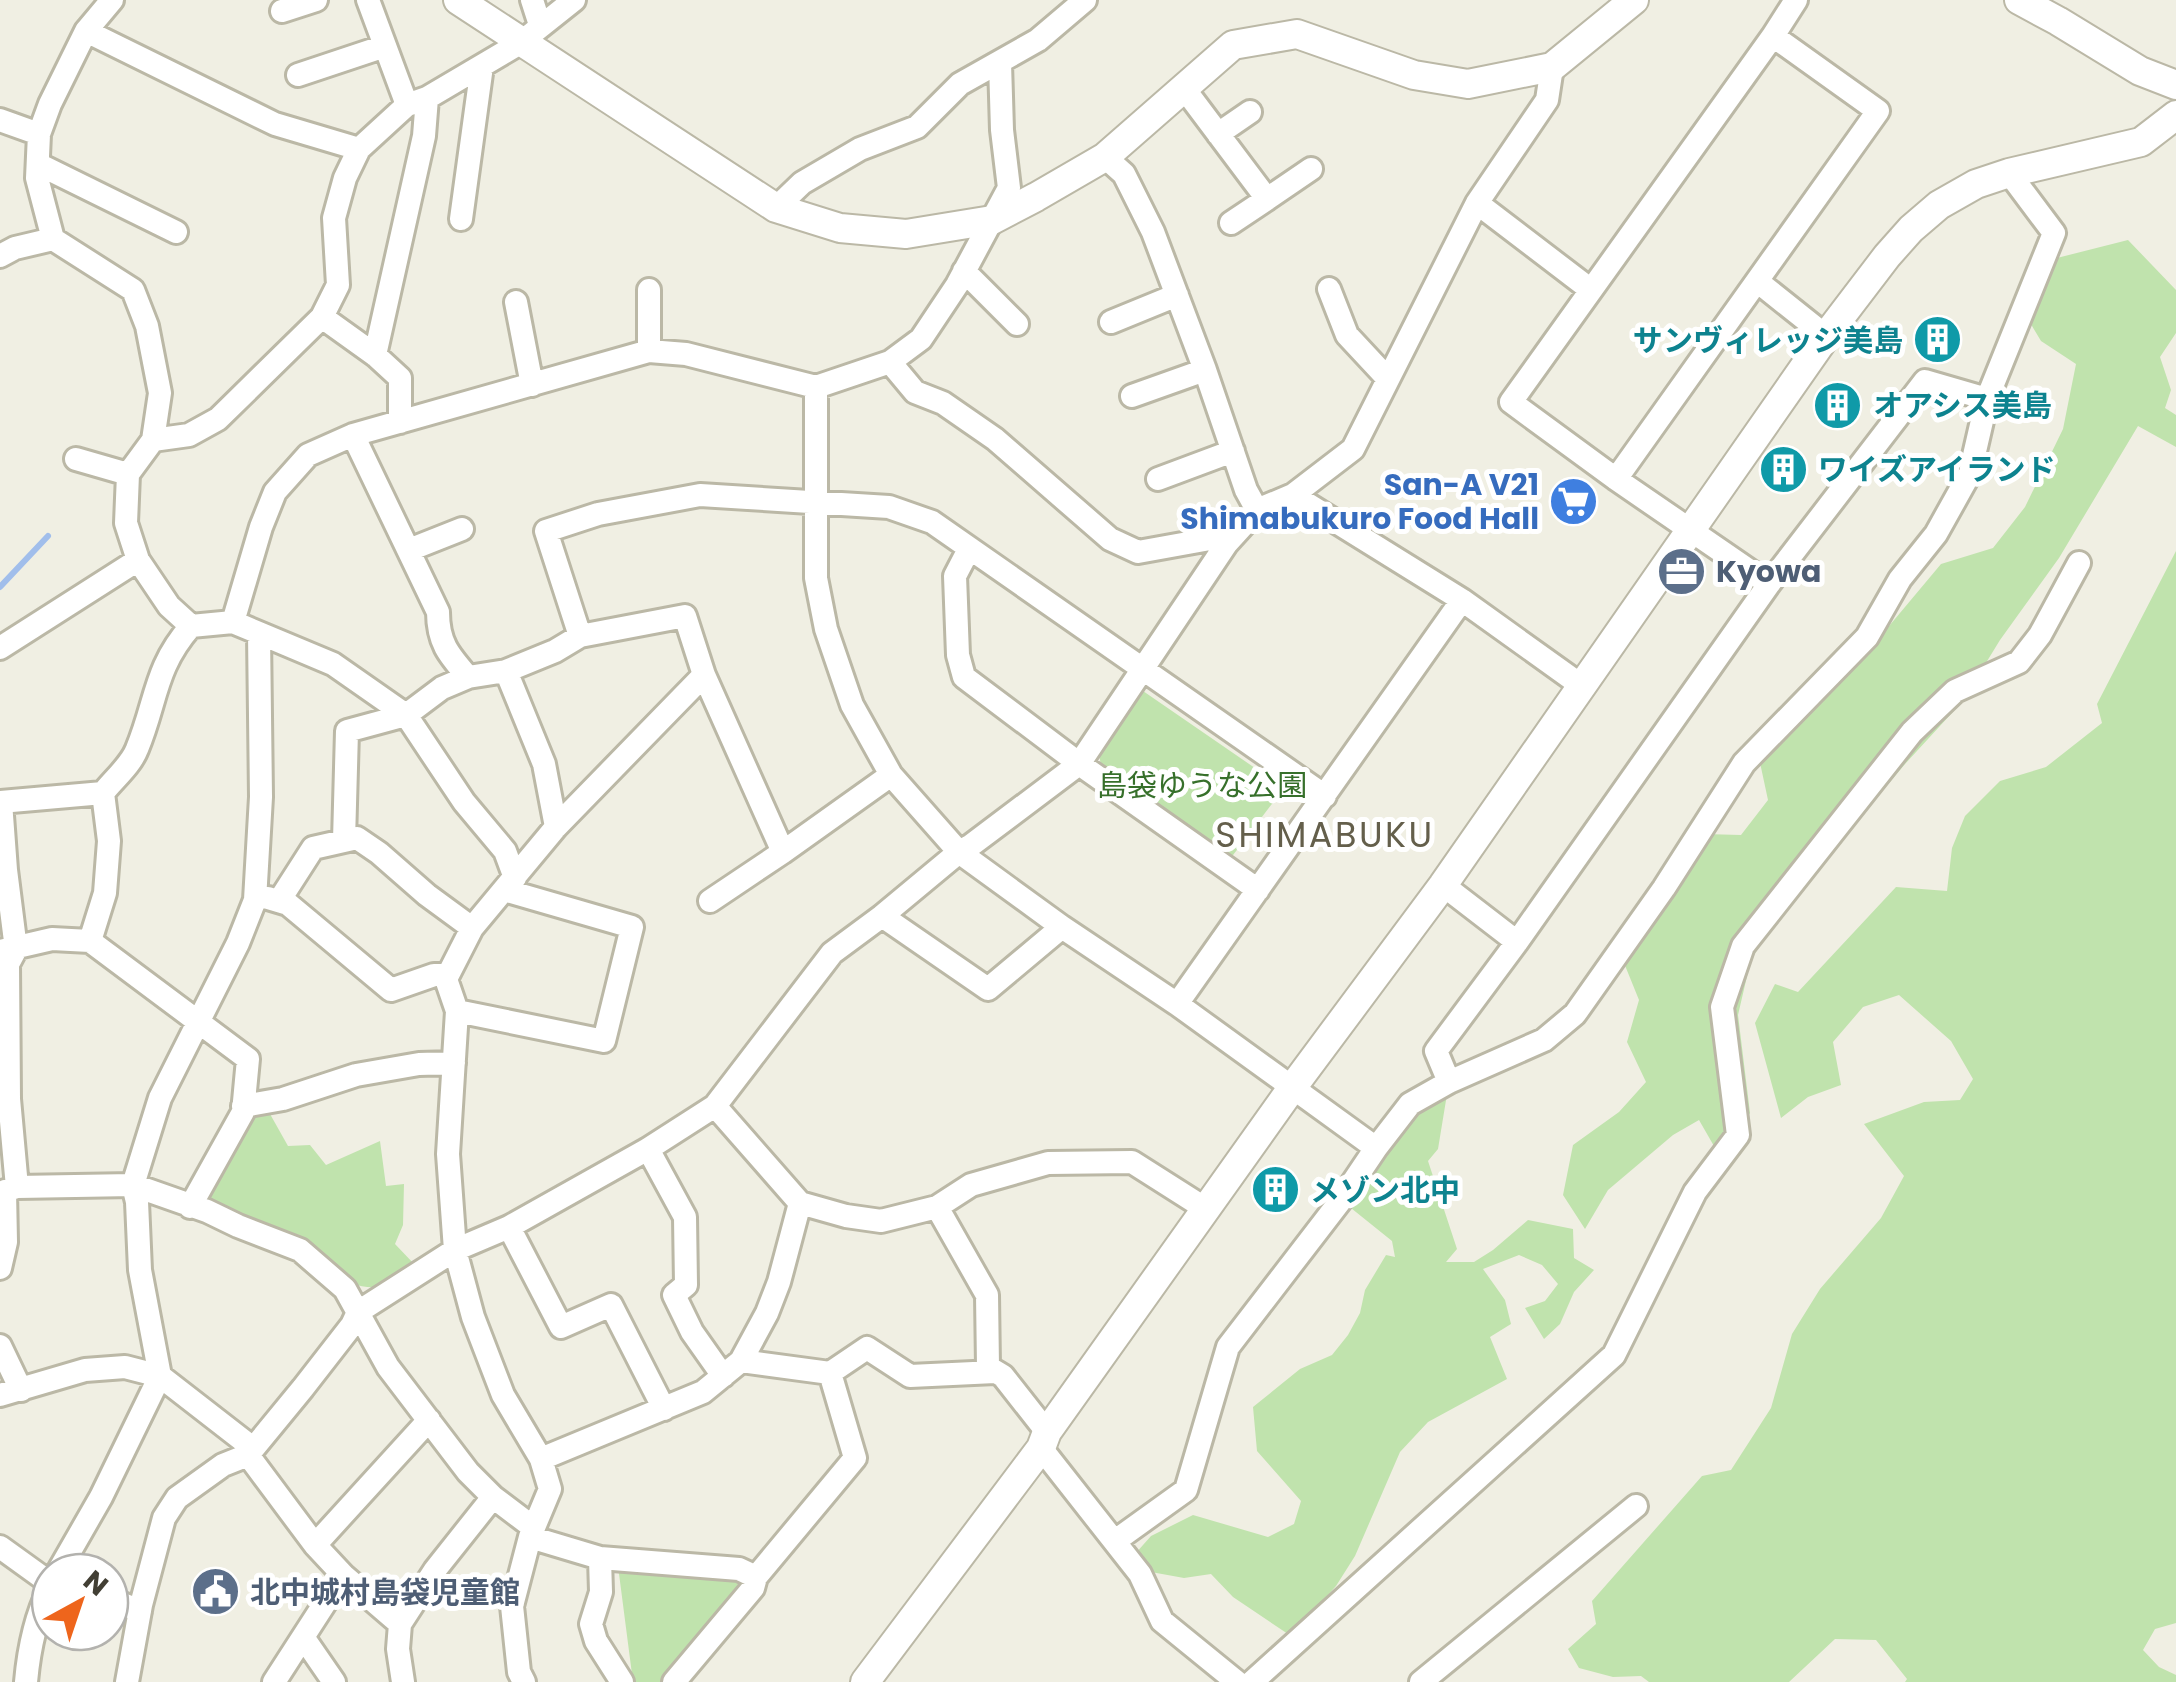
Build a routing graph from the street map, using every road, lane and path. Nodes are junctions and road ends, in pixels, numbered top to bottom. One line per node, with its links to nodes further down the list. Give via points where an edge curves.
1 (112, 0): 12 (street)
2 (316, 0): 11 (street)
3 (368, 0): 15 (street)
4 (458, 0): 13 (street)
5 (532, 0): 13 (street)
6 (574, 0): 13 (street)
7 (1085, 0): 16 (street)
8 (1796, 0): 14 (street)
9 (2019, 0): 20 (street, via 2140,72)
10 (1632, 1): 18 (street)
11 (282, 11)
12 (86, 31): 26 (street); 28 (street, via 276,124)
13 (530, 34): 17 (street); 35 (street)
14 (1774, 36): 43 (street, via 1878,112); 46 (street)
15 (385, 46): 19 (street); 22 (street)
16 (1000, 63): 35 (street, via 960,84 917,126 860,149 802,183); 37 (street, via 1009,188)
17 (482, 66): 22 (street); 36 (street)
18 (1552, 67): 21 (street, via 1468,84 1414,75 1297,34 1233,46); 34 (street, via 1547,100)
19 (298, 75)
20 (2176, 85)
21 (1183, 87): 27 (street); 29 (street)
22 (417, 102): 28 (street); 54 (street, via 424,136)
23 (1250, 112): 27 (street)
24 (2176, 115): 32 (street, via 2141,142)
25 (0, 120): 26 (street)
26 (40, 134): 30 (street)
27 (1218, 134): 33 (street)
28 (359, 149): 49 (street, via 334,218 338,285)
29 (1105, 156): 37 (street); 47 (street, via 1124,174)
30 (38, 164): 39 (street); 40 (street)
31 (1311, 169): 33 (street)
32 (2009, 173): 52 (street, via 1964,190 1912,229); 61 (street, via 2054,233)
33 (1267, 199): 38 (street)
34 (1477, 203): 46 (street); 57 (street)
35 (776, 208): 37 (street, via 840,228 906,234)
36 (461, 219)
37 (992, 220): 42 (street)
38 (1231, 223)
39 (176, 232)
40 (53, 239): 41 (street); 64 (street, via 133,290 160,392)
41 (0, 256)
42 (964, 271): 51 (street); 55 (street, via 921,339)
43 (1757, 282): 52 (street); 69 (street)
44 (649, 290): 53 (street)
45 (1329, 290): 57 (street, via 1348,335)
46 (1591, 290): 69 (street, via 1511,402)
47 (1176, 295): 50 (street); 56 (street)
48 (516, 302): 58 (street)
49 (322, 317): 54 (street); 64 (street, via 218,419 189,435)
50 (1111, 322)
51 (1017, 324)
52 (1826, 336): 74 (street)
53 (648, 351): 58 (street); 59 (street, via 686,354)
54 (374, 355): 62 (street, via 400,378)
55 (890, 362): 59 (street); 75 (street, via 915,392 995,439 1110,539 1138,552 1210,539)
56 (1205, 370): 60 (street); 65 (street)
57 (1388, 379): 70 (street, via 1353,449)
58 (532, 385): 62 (street)
59 (816, 387): 71 (street)
60 (1132, 396)
61 (1987, 398): 80 (street, via 1925,381); 119 (street, via 1970,473 1868,637 1744,763 1575,1014 1544,1040)
62 (400, 422): 63 (street)
63 (352, 435): 77 (street); 82 (street, via 308,455 275,492)
64 (153, 440): 67 (street)
65 (1233, 451): 68 (street); 72 (street)
66 (76, 459): 67 (street)
67 (128, 474): 78 (street, via 126,524)
68 (1158, 479)
69 (1616, 479): 74 (street)
70 (1293, 495): 72 (street); 81 (street)
71 (816, 501): 76 (street, via 889,507 932,522); 85 (street, via 700,495 546,531); 94 (street, via 816,578 826,629 852,704)
72 (1258, 510): 75 (street)
73 (462, 529): 77 (street)
74 (1691, 531): 80 (street); 91 (street)
75 (1226, 543): 87 (street)
76 (969, 549): 87 (street); 93 (street, via 955,576 964,678)
77 (409, 550): 90 (street, via 438,612 447,654)
78 (138, 560): 83 (street); 86 (street)
79 (2078, 563): 172 (street, via 2019,662 1955,691 1912,732 1743,946 1722,1008 1738,1135 1695,1192 1614,1355)
80 (1769, 584): 112 (street)
81 (1462, 600): 91 (street); 96 (street)
82 (233, 622): 83 (street); 84 (street)
83 (191, 626): 95 (street, via 158,678 136,752)
84 (259, 634): 92 (street, via 334,664); 105 (street)
85 (580, 636): 88 (street); 89 (street, via 685,616)
86 (0, 648)
87 (1142, 670): 93 (street); 96 (street)
88 (506, 671): 90 (street); 98 (street, via 544,764)
89 (704, 675): 98 (street); 100 (street)
90 (468, 677): 92 (street)
91 (1582, 686): 103 (street)
92 (406, 715): 99 (street, via 347,732); 102 (street, via 464,802 506,850)
93 (1079, 764): 101 (street); 104 (street)
94 (891, 775): 100 (street); 101 (street)
95 (103, 793): 97 (street); 111 (street, via 109,840 105,893)
96 (1325, 796): 104 (street)
97 (0, 802): 113 (street)
98 (556, 826): 102 (street)
99 (344, 841): 106 (street, via 312,848); 110 (street, via 357,838 368,845)
100 (783, 852): 107 (street)
101 (959, 852): 108 (street); 109 (street)
102 (510, 884): 110 (street); 116 (street, via 632,928 604,1041)
103 (1443, 885): 112 (street); 120 (street)
104 (1258, 890): 115 (street)
105 (256, 895): 106 (street); 117 (street)
106 (279, 901): 114 (street, via 390,990)
107 (710, 902)
108 (882, 916): 109 (street, via 988,989); 122 (street, via 832,953)
109 (1062, 927): 115 (street)
110 (472, 928): 114 (street)
111 (90, 941): 113 (street, via 52,939); 117 (street)
112 (1517, 942): 119 (street, via 1436,1051)
113 (8, 950): 126 (street)
114 (448, 975): 116 (street)
115 (1177, 1004): 120 (street)
116 (456, 1011): 118 (street)
117 (199, 1023): 121 (street, via 248,1059); 125 (street, via 160,1098)
118 (454, 1063): 121 (street, via 356,1075); 132 (street, via 448,1154)
119 (1448, 1082): 123 (street, via 1410,1104)
120 (1292, 1088): 123 (street); 130 (street)
121 (244, 1106): 128 (street)
122 (715, 1106): 124 (street); 127 (street)
123 (1376, 1148): 149 (street, via 1228,1347 1186,1490)
124 (648, 1149): 131 (street); 136 (street, via 685,1216 686,1285 674,1295 692,1332)
125 (134, 1185): 126 (street); 128 (street); 139 (street, via 140,1270)
126 (8, 1191): 133 (street)
127 (800, 1203): 129 (street, via 882,1221); 136 (street, via 767,1313)
128 (190, 1206): 134 (street, via 300,1250 345,1289)
129 (937, 1207): 130 (street, via 971,1186 1048,1163 1132,1162); 137 (street, via 987,1295 988,1367)
130 (1206, 1209): 143 (street)
131 (510, 1228): 132 (street); 141 (street, via 561,1328 610,1305)
132 (455, 1250): 134 (street); 145 (street, via 503,1394)
133 (0, 1268)
134 (358, 1312): 142 (street, via 388,1367); 144 (street)
135 (0, 1346): 140 (street)
136 (732, 1368): 138 (street); 141 (street, via 703,1392)
137 (995, 1372): 138 (street, via 910,1376 867,1348); 143 (street)
138 (830, 1373): 156 (street, via 855,1458)
139 (160, 1376): 140 (street, via 125,1367 85,1370); 144 (street, via 245,1442); 152 (street)
140 (10, 1393)
141 (664, 1409): 145 (street)
142 (429, 1420): 146 (street); 150 (street)
143 (1044, 1440): 149 (street); 170 (street)
144 (248, 1454): 150 (street); 158 (street, via 177,1498 164,1518)
145 (541, 1459): 148 (street, via 550,1488)
146 (492, 1498): 148 (street); 159 (street)
147 (1636, 1506): 173 (street)
148 (532, 1532): 153 (street); 167 (street, via 512,1606)
149 (1115, 1540): 171 (street, via 1162,1621)
150 (315, 1545): 155 (street)
151 (0, 1547): 154 (street)
152 (69, 1552)
153 (600, 1558): 156 (street, via 738,1569); 168 (street, via 591,1624)
154 (30, 1570)
155 (342, 1575): 159 (street); 160 (street)
156 (756, 1577): 169 (street)
157 (130, 1606): 158 (street)
158 (140, 1610): 163 (street)
159 (400, 1624): 166 (street)
160 (303, 1637): 164 (street); 165 (street)
161 (30, 1645): 162 (street)
162 (26, 1682)
163 (127, 1682)
164 (274, 1682)
165 (334, 1682)
166 (403, 1682)
167 (524, 1682)
168 (622, 1682)
169 (674, 1682)
170 (865, 1682)
171 (1237, 1682)
172 (1252, 1682)
173 (1421, 1682)

